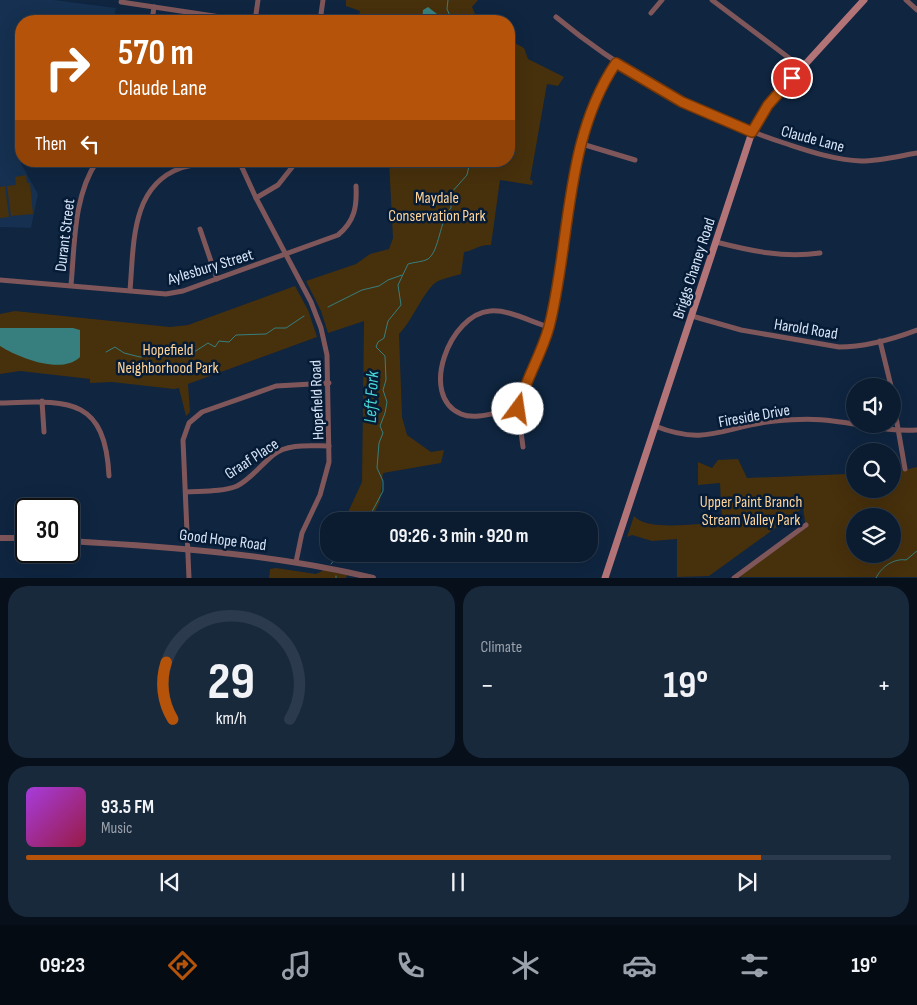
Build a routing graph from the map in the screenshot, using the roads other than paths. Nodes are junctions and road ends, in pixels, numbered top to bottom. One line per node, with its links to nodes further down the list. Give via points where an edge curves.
1 (258, 0): 13 (street)
2 (323, 0): 14 (street)
3 (662, 0): 10 (street)
4 (712, 0): 17 (street)
5 (864, 0): 17 (main road, Briggs Chaney Road)
6 (906, 0): 9 (street)
7 (121, 2): 8 (street)
8 (154, 7): 11 (street); 12 (street)
9 (917, 10)
10 (651, 13)
11 (153, 15)
12 (207, 15)
13 (256, 15)
14 (321, 15)
15 (556, 17): 16 (street, Claude Lane)
16 (616, 63): 18 (street, Claude Lane, via 682,102); 19 (street, via 596,102)
17 (802, 67): 18 (main road, Briggs Chaney Road, via 768,105)
18 (752, 132): 20 (street, Claude Lane, via 827,157 848,160 877,160); 29 (main road, Briggs Chaney Road)
19 (582, 144): 21 (street); 37 (street)
20 (917, 152)
21 (636, 160)
22 (92, 167): 34 (street, Durant Street, via 78,204)
23 (187, 167): 35 (street, via 169,174 152,187 141,205)
24 (242, 167): 27 (street, Hopefield Road)
25 (293, 167): 27 (street, via 278,185)
26 (356, 186): 31 (street, Aylesbury Street, via 356,212 343,231)
27 (256, 198): 31 (street, Hopefield Road)
28 (200, 229): 32 (street)
29 (716, 242): 30 (street, via 773,255); 36 (main road, Briggs Chaney Road)
30 (820, 253)
31 (286, 255): 32 (street, Aylesbury Street); 41 (street, Hopefield Road, via 322,328 328,355)
32 (216, 279): 35 (street, Aylesbury Street, via 174,293)
33 (0, 280): 34 (street, Aylesbury Street)
34 (71, 285): 35 (street, Aylesbury Street)
35 (130, 290)
36 (692, 316): 39 (street, Harold Road, via 741,330 839,347); 46 (main road, Briggs Chaney Road)
37 (549, 328): 44 (street, via 522,389); 44 (street, via 501,311 483,312 462,324 446,354 441,390 443,399 452,409 468,416)
38 (917, 330): 39 (street, Harold Road)
39 (880, 341): 40 (street)
40 (889, 378)
41 (329, 383): 51 (street, Hopefield Road); 55 (street, via 276,386 194,417 185,430)
42 (0, 402): 43 (street)
43 (42, 402): 49 (street); 54 (street, via 66,403 93,419 107,445)
44 (518, 409): 52 (street)
45 (846, 424): 46 (street, Fireside Drive, via 806,419 748,425 700,437 682,436)
46 (655, 426): 64 (main road, Briggs Chaney Road)
47 (901, 430): 48 (street, Fireside Drive)
48 (917, 430)
49 (44, 432)
50 (900, 433): 53 (street)
51 (329, 446): 55 (street, Graaf Place, via 284,449 238,485 221,490); 61 (street, Hopefield Road, via 325,481 302,533)
52 (523, 448)
53 (906, 469)
54 (109, 476)
55 (186, 492): 60 (street)
56 (806, 525): 65 (street)
57 (0, 538): 58 (street)
58 (15, 538)
59 (80, 542): 60 (street, Good Hope Road)
60 (188, 548): 61 (street, Good Hope Road); 62 (street)
61 (296, 562): 63 (street, Good Hope Road)
62 (189, 578)
63 (374, 578)
64 (605, 578)
65 (734, 578)

